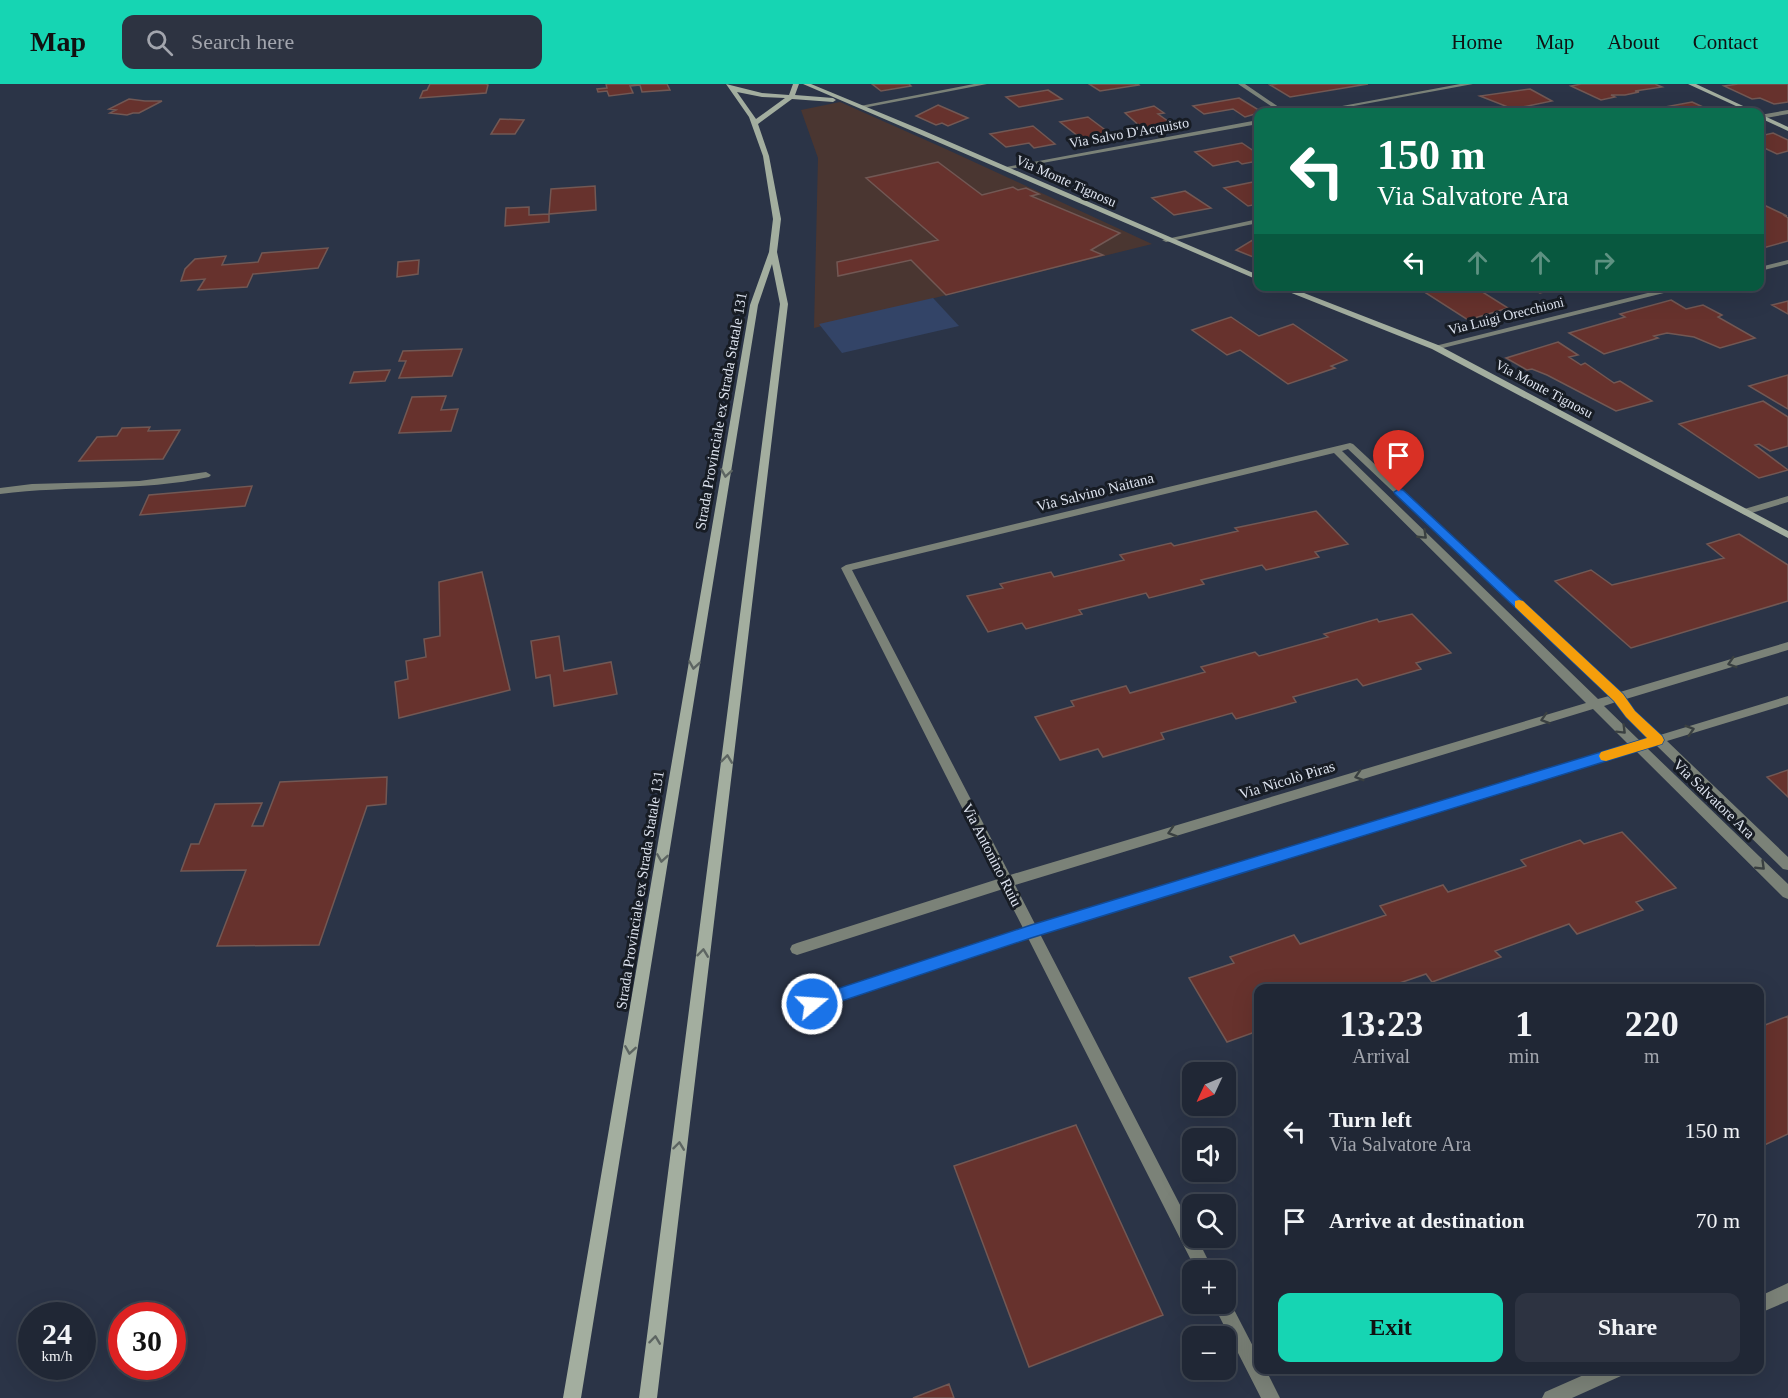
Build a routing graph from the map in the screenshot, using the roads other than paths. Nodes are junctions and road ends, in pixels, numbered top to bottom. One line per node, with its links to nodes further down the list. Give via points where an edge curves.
1 (746, 84): 8 (main road)
2 (796, 84): 9 (main road)
3 (806, 84): 10 (main road, Via Monte Tignosu)
4 (984, 84): 10 (street)
5 (1241, 84): 11 (street)
6 (1470, 84): 12 (street)
7 (1691, 84): 13 (main road)
8 (731, 87): 9 (main road, Via Monte Tignosu, via 762,95); 18 (main road)
9 (792, 96): 10 (main road, Via Monte Tignosu); 18 (main road)
10 (863, 106): 20 (main road, Via Monte Tignosu)
11 (1277, 108)
12 (1335, 108)
13 (1744, 108)
14 (1788, 112): 15 (street)
15 (1764, 115)
16 (1764, 118): 19 (main road)
17 (1254, 123): 20 (street, Via Salvo D'Acquisto)
18 (754, 124): 23 (main road, via 766,156 777,219)
19 (1788, 129)
20 (1004, 168): 22 (main road, Via Monte Tignosu)
21 (1254, 222): 22 (street)
22 (1166, 240): 26 (main road, Via Monte Tignosu)
23 (774, 252): 57 (main road, Strada Provinciale ex Strada Statale 131, one-way to 57, via 754,305); 58 (main road, one-way to 23, via 784,304)
24 (1788, 262): 25 (street)
25 (1764, 268)
26 (1254, 276)
27 (1291, 291): 29 (main road, Via Monte Tignosu)
28 (1667, 291): 29 (street, Via Luigi Orecchioni)
29 (1435, 347): 35 (main road, Via Monte Tignosu)
30 (1350, 446): 31 (street, Via Salvino Naitana); 39 (street, Via Salvatore Ara)
31 (1336, 450): 37 (street, Via Salvino Naitana); 41 (street, Via Salvatore Ara, one-way to 41)
32 (206, 475): 33 (street, via 139,484)
33 (0, 491)
34 (1788, 499): 35 (street)
35 (1745, 512): 36 (main road, Via Monte Tignosu)
36 (1788, 535)
37 (846, 568): 45 (street, Via Antonino Ruiu)
38 (1788, 646): 39 (street, Via Nicolò Piras, one-way to 39)
39 (1618, 697): 41 (street, Via Nicolò Piras); 42 (street, Via Salvatore Ara)
40 (1788, 700): 42 (street, one-way to 40)
41 (1596, 704): 43 (street, Via Salvatore Ara, one-way to 43); 45 (street, Via Nicolò Piras, one-way to 45)
42 (1658, 740): 43 (street); 44 (street, Via Salvatore Ara)
43 (1638, 746): 46 (street, Via Salvatore Ara, one-way to 46); 47 (street)
44 (1788, 865)
45 (1006, 882): 47 (street, Via Antonino Ruiu); 48 (street, Via Nicolò Piras)
46 (1788, 893)
47 (1031, 932): 49 (street); 50 (street, Via Antonino Ruiu)
48 (797, 949)
49 (812, 1004)
50 (1200, 1260)
51 (1788, 1292): 52 (street)
52 (1764, 1303)
53 (1227, 1314): 54 (street)
54 (1254, 1365)
55 (1258, 1374): 59 (street)
56 (1606, 1374): 60 (street)
57 (572, 1398)
58 (648, 1398)
59 (1271, 1398)
60 (1551, 1398)

